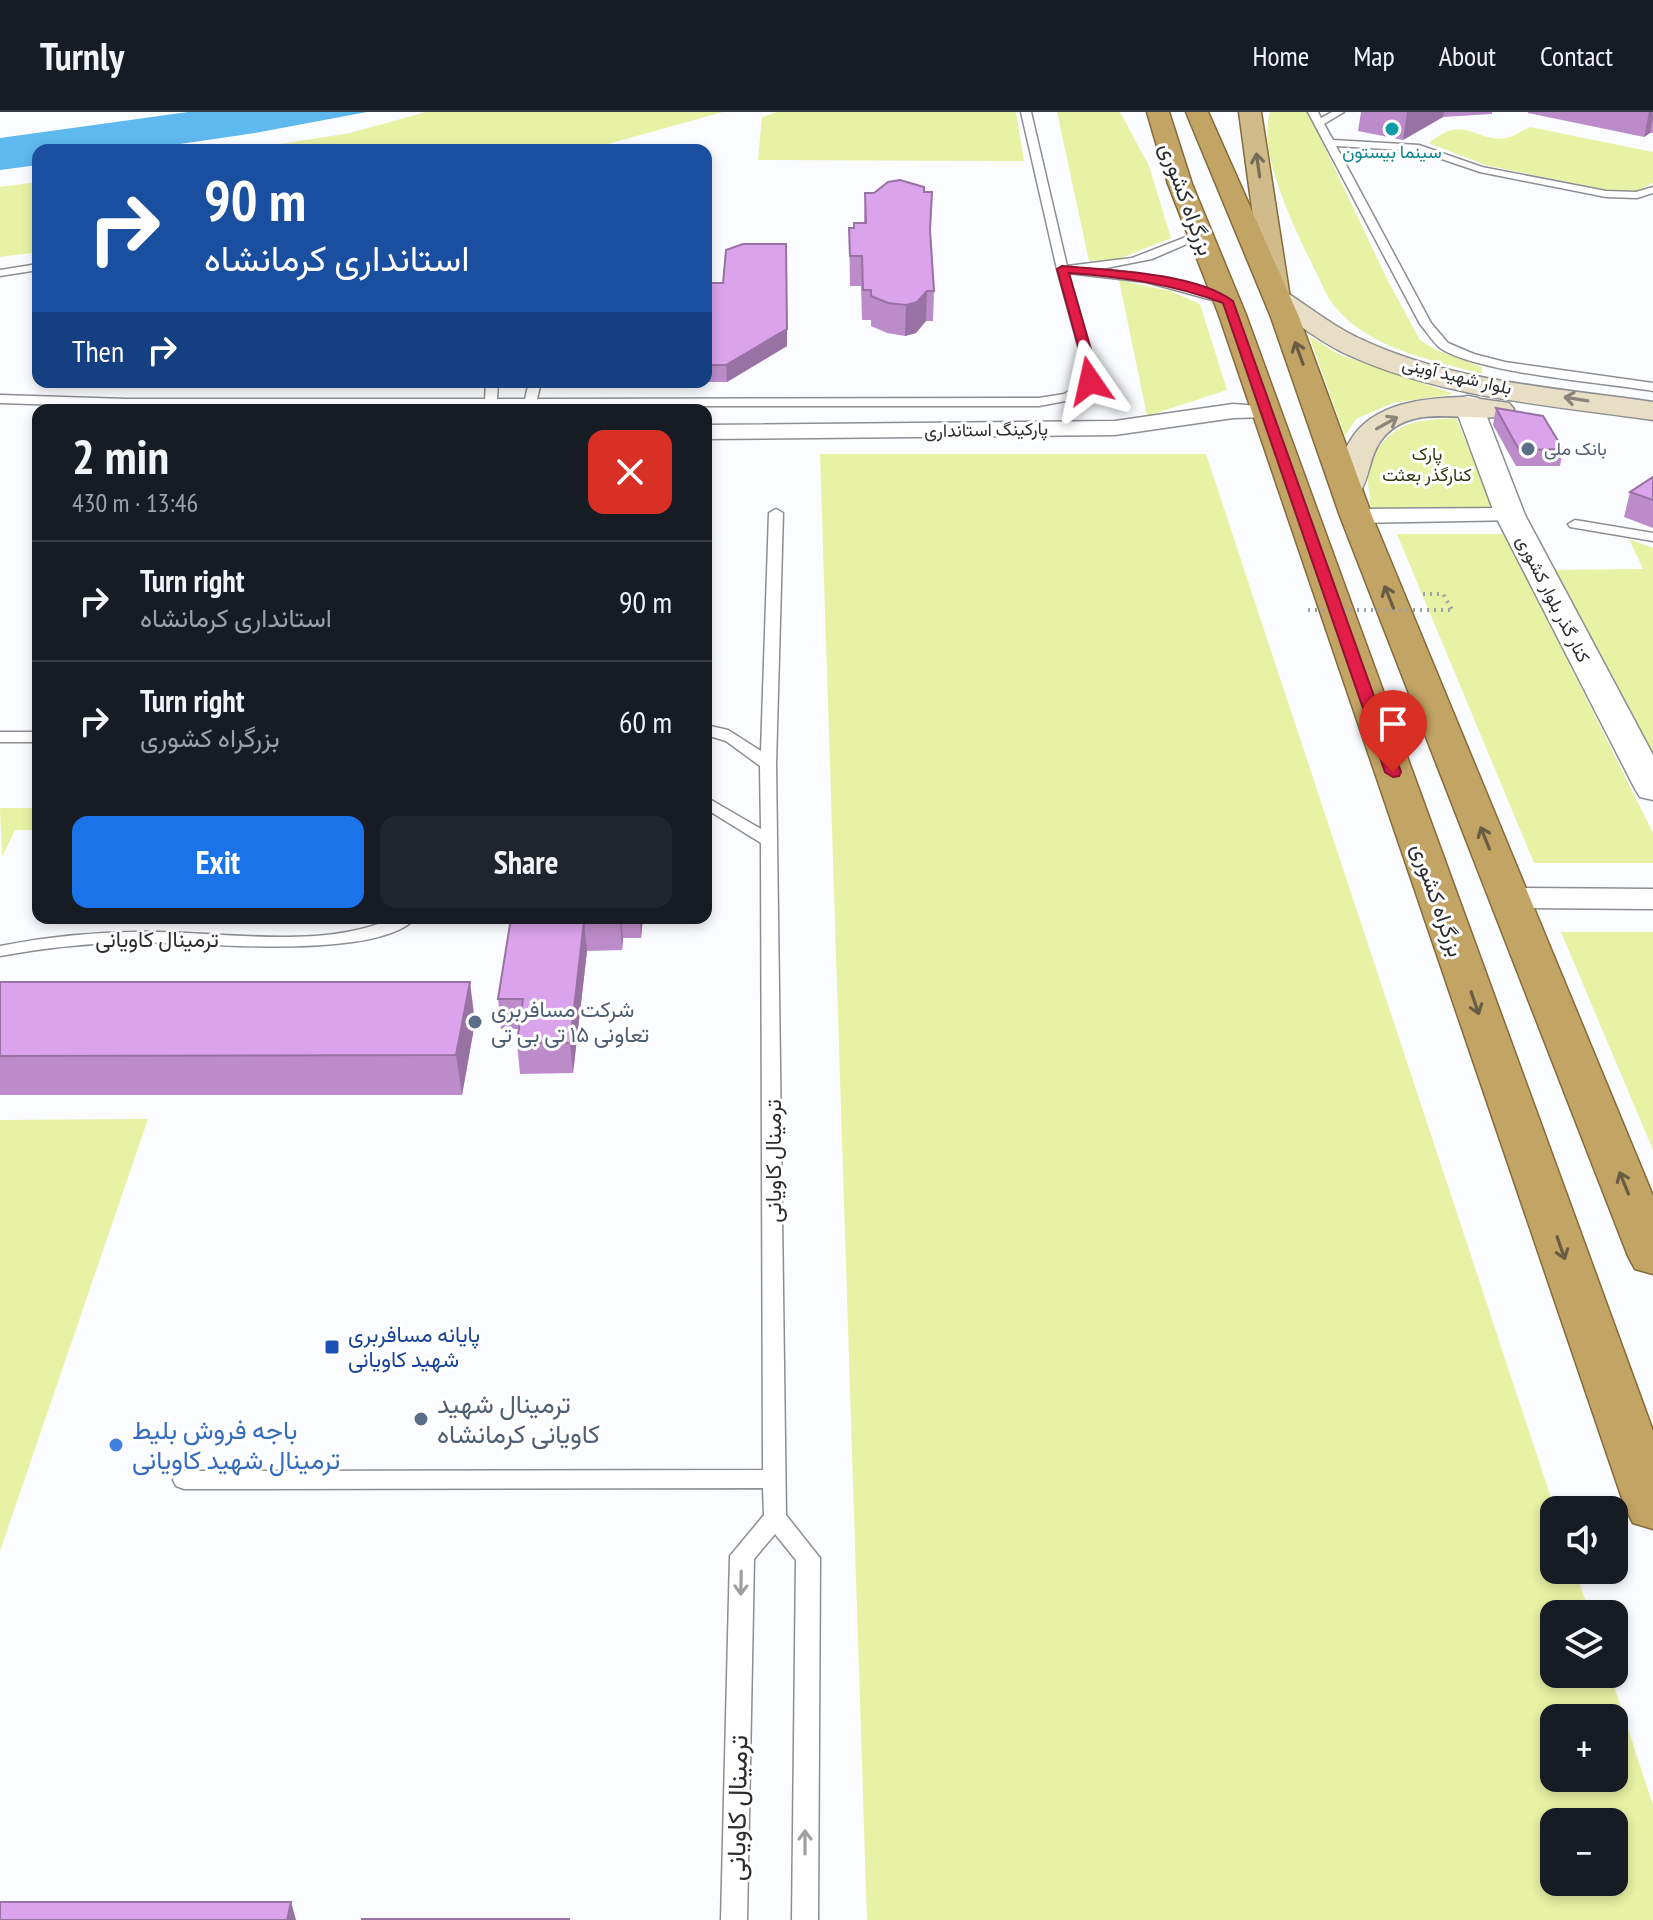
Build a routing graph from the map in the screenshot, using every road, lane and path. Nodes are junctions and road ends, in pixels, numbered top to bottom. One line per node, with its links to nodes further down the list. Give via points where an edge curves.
1 (1026, 112): 13 (lane)
2 (1197, 112): 11 (highway, بزرگراه کشوری)
3 (1224, 112): 11 (main road)
4 (1339, 112): 6 (lane)
5 (1255, 117): 15 (main road, one-way to 5)
6 (1316, 118): 8 (lane)
7 (1157, 120): 10 (highway, بزرگراه کشوری)
8 (1330, 143): 9 (lane, via 1419,148 1480,169 1606,194); 17 (lane, via 1426,324 1444,345 1505,365)
9 (1653, 190)
10 (1199, 235): 13 (lane, via 1123,265); 16 (highway, بزرگراه کشوری)
11 (1260, 262): 15 (highway, بزرگراه کشوری)
12 (32, 268): 14 (lane)
13 (1062, 269): 16 (lane, via 1141,276); 22 (lane, via 1091,371 1085,387 1067,397 1026,402)
14 (0, 273)
15 (1277, 298): 19 (main road, بلوار شهید آوینی, via 1354,347); 27 (highway, بزرگراه کشوری, one-way to 15)
16 (1227, 301): 24 (highway, بزرگراه کشوری)
17 (1653, 387)
18 (492, 388): 21 (lane)
19 (1474, 394): 23 (main road, بلوار شهید آوینی, one-way to 19); 25 (main road, بلوار شهید آوینی); 27 (main road, بلوار شهید آوینی, one-way to 19, via 1366,438 1378,427); 29 (street, کنار گذر بلوار کشوری)
20 (0, 399): 21 (lane)
21 (491, 404)
22 (712, 405)
23 (1653, 411)
24 (1264, 412): 26 (street, پارکینگ استانداری, via 1233,411 1115,428); 48 (highway, بزرگراه کشوری, one-way to 48)
25 (1653, 431)
26 (712, 432)
27 (1352, 501): 29 (street); 41 (highway, بزرگراه کشوری, one-way to 27)
28 (776, 513): 37 (lane, ترمینال کاویانی)
29 (1510, 515): 38 (street, کنار گذر بلوار کشوری)
30 (1575, 524): 31 (lane)
31 (1653, 537)
32 (1443, 594): 33 (path, bridge, via 1452,610)
33 (1308, 610)
34 (712, 730): 37 (lane, via 740,742)
35 (0, 737): 36 (lane)
36 (32, 737)
37 (768, 764): 40 (lane, ترمینال کاویانی)
38 (1653, 789)
39 (712, 806): 40 (lane)
40 (770, 842): 46 (lane, ترمینال کاویانی)
41 (1509, 898): 42 (street); 45 (highway, بزرگراه کشوری, one-way to 41)
42 (1653, 899)
43 (397, 924): 44 (lane, ترمینال کاویانی, via 337,939 133,937 48,941)
44 (0, 951)
45 (1653, 1256)
46 (776, 1479): 47 (lane); 49 (lane, ترمینال کاویانی)
47 (184, 1480)
48 (1653, 1507)
49 (775, 1518): 50 (lane, ترمینال کاویانی, one-way to 50, via 742,1556); 51 (lane, one-way to 49, via 808,1558)
50 (734, 1920)
51 (805, 1920)

